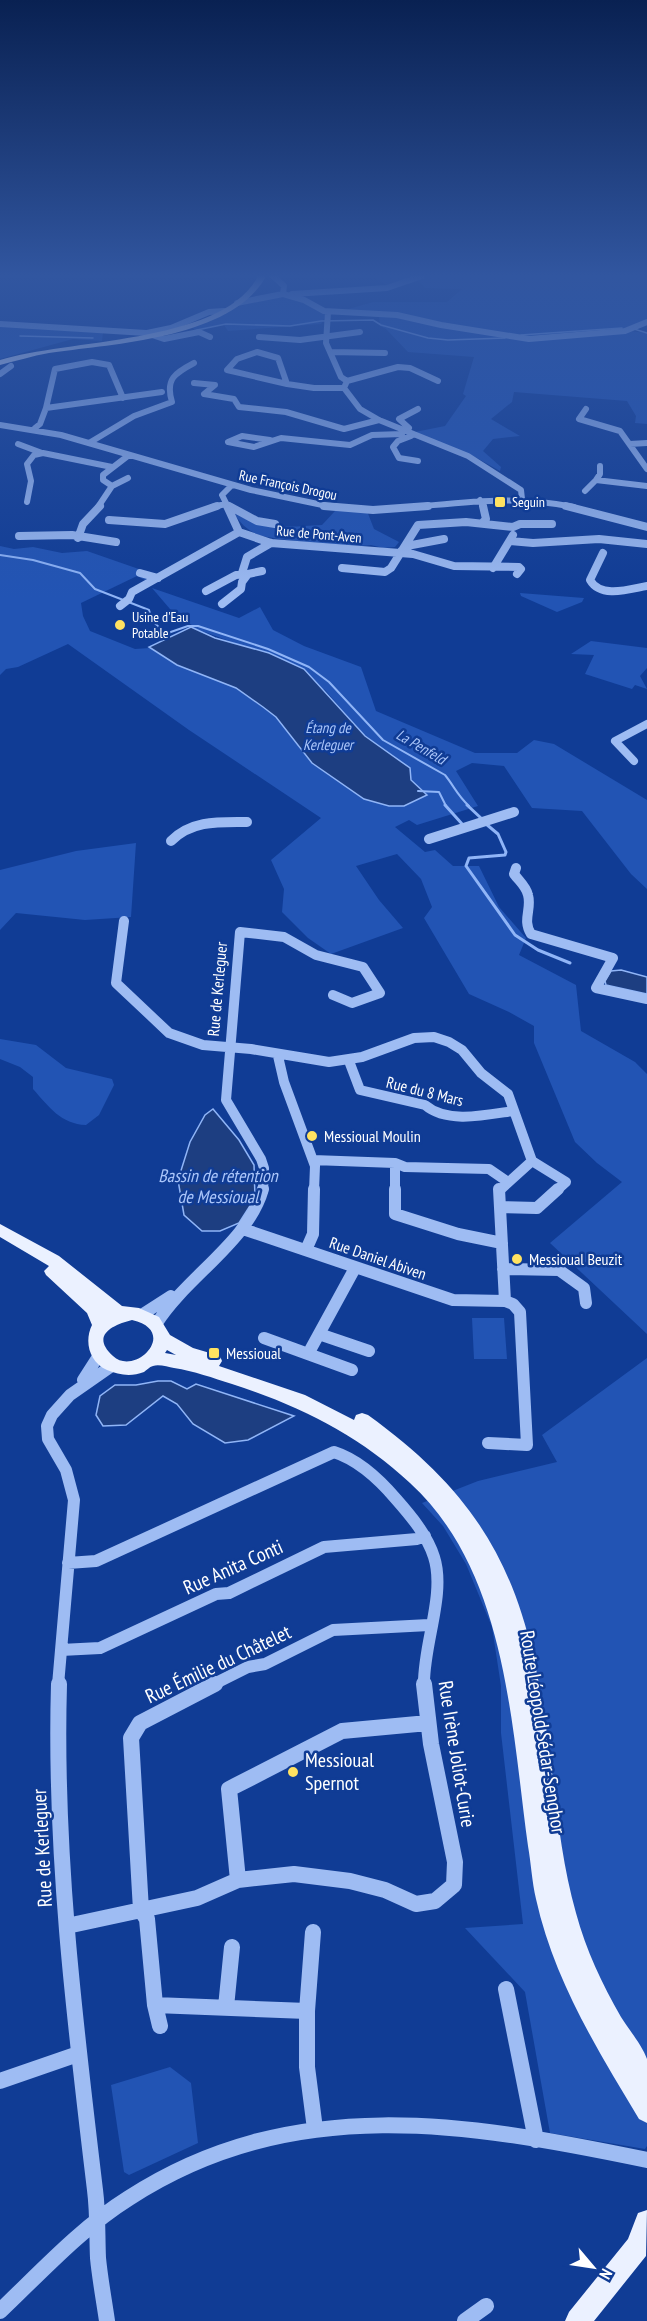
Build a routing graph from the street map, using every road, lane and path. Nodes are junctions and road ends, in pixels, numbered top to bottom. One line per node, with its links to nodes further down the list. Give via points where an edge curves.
1 (52, 382): 12 (street)
2 (116, 382): 11 (street)
3 (170, 382): 20 (street, via 172,402 134,416)
4 (281, 382): 8 (street)
5 (344, 382): 9 (street)
6 (353, 382): 9 (street)
7 (194, 383): 15 (street, via 215,385 204,394 234,399 239,406 286,412 344,429)
8 (288, 384): 9 (street, via 314,388)
9 (345, 385): 15 (street, via 360,409)
10 (162, 392): 11 (street)
11 (123, 398): 12 (street)
12 (46, 408): 17 (street)
13 (418, 409): 18 (street, via 399,419 409,429)
14 (586, 409): 23 (street, via 579,419 620,431)
15 (379, 420): 18 (street)
16 (0, 425): 17 (street, Rue François Drogou)
17 (35, 428): 20 (street, Rue François Drogou)
18 (404, 435): 19 (street, via 372,435 350,445 282,435); 26 (street, via 394,444 396,455); 37 (street, via 414,435 478,461 521,490)
19 (270, 440): 19 (street, via 254,447 228,442 240,435)
20 (89, 443): 25 (street, Rue François Drogou)
21 (647, 443): 23 (street)
22 (18, 444): 24 (street)
23 (630, 444): 29 (street)
24 (43, 453): 28 (street); 39 (street, via 28,460 31,482)
25 (129, 455): 28 (street); 32 (street, Rue François Drogou)
26 (418, 461)
27 (600, 466): 31 (street)
28 (112, 467): 33 (street, via 103,475 103,480)
29 (647, 469)
30 (128, 478): 33 (street)
31 (596, 480): 34 (street); 35 (street)
32 (232, 485): 38 (street, Rue François Drogou, via 340,508); 40 (street, via 222,492)
33 (112, 486): 36 (street)
34 (647, 486)
35 (585, 491)
36 (107, 499): 49 (street, via 98,502); 50 (street, via 82,524)
37 (522, 499): 38 (street, Rue François Drogou); 46 (street, Rue François Drogou)
38 (480, 500): 42 (street, via 486,512)
39 (27, 502)
40 (226, 504): 41 (street, via 165,524); 43 (street, via 257,521); 47 (street)
41 (109, 520)
42 (482, 523): 45 (street); 57 (street, via 418,525)
43 (275, 524)
44 (552, 524): 45 (street)
45 (513, 527): 52 (street)
46 (647, 527)
47 (239, 532): 54 (street, Rue de Pont-Aven); 66 (street)
48 (19, 536): 49 (street)
49 (65, 536): 50 (street)
50 (78, 538): 53 (street)
51 (444, 539): 57 (street, via 412,545)
52 (510, 541): 55 (street, via 598,539); 60 (street)
53 (116, 542)
54 (271, 543): 56 (street, Rue de Pont-Aven); 64 (street, via 249,554 244,560)
55 (647, 544)
56 (367, 550): 57 (street, Rue de Pont-Aven); 61 (street)
57 (399, 552): 60 (street, Rue de Pont-Aven, via 454,566); 61 (street, via 385,572)
58 (603, 553): 67 (street, via 590,579 593,586 604,591)
59 (342, 568): 61 (street)
60 (493, 568): 65 (street, Rue de Pont-Aven, via 519,567)
61 (358, 569)
62 (262, 571): 64 (street)
63 (140, 573): 66 (street)
64 (245, 573): 68 (street); 69 (street, via 241,589)
65 (517, 574)
66 (158, 578): 70 (street, via 132,592)
67 (647, 586)
68 (206, 591)
69 (222, 604)
70 (120, 606)
71 (647, 724): 72 (street, via 615,741)
72 (634, 761)
73 (514, 812): 75 (street)
74 (247, 822): 76 (street, via 189,827)
75 (429, 839)
76 (171, 841)
77 (516, 868): 80 (street, via 514,874 528,893 525,928 531,934 613,958 596,988)
78 (124, 921): 81 (street, Rue de Kerleguer, via 116,983 170,1033)
79 (333, 995): 81 (street, Rue de Kerleguer, via 352,1003 380,993 363,967 316,955 284,937 240,932)
80 (647, 999)
81 (230, 1050): 82 (street); 90 (street, Rue de Kerleguer, via 226,1100 264,1169 265,1185)
82 (278, 1056): 83 (street, via 302,1061); 85 (street)
83 (349, 1061): 84 (street, Rue du 8 Mars, via 360,1090 468,1117); 84 (street, via 414,1037 438,1037 461,1048 483,1075 502,1086)
84 (513, 1111): 86 (street)
85 (313, 1160): 87 (street); 94 (street, via 313,1234)
86 (532, 1161): 88 (street); 89 (street, via 566,1182 537,1208)
87 (395, 1163): 88 (street, via 405,1167 489,1169); 93 (street, via 396,1214)
88 (508, 1182): 89 (street, via 499,1189)
89 (500, 1207): 93 (street)
90 (243, 1229): 94 (street, Rue Daniel Abiven); 97 (street, Rue de Kerleguer)
91 (0, 1230): 100 (main road, via 60,1265 110,1309)
92 (0, 1241): 101 (main road, via 28,1255 74,1289 93,1309)
93 (502, 1243): 96 (street)
94 (306, 1250): 95 (street, Rue Daniel Abiven)
95 (355, 1268): 98 (street, Rue Daniel Abiven, via 453,1300); 103 (street)
96 (504, 1269): 98 (street); 99 (street, via 559,1270 584,1288)
97 (183, 1287): 102 (street, Rue de Kerleguer); 102 (street, Rue de Kerleguer)
98 (505, 1301): 110 (street, via 520,1312 527,1445)
99 (586, 1303)
100 (122, 1314): 101 (main road); 102 (main road)
101 (101, 1326): 108 (main road, via 95,1341)
102 (154, 1326): 107 (main road, via 158,1351); 128 (main road, Route Léopold Sédar-Senghor, via 188,1353 317,1396 360,1419 418,1463 468,1521 492,1563 523,1651 560,1894 568,1924 606,2015)
103 (319, 1334): 105 (street); 106 (street)
104 (264, 1338): 106 (street)
105 (369, 1351)
106 (308, 1354): 109 (street)
107 (150, 1359): 108 (main road, via 132,1367); 129 (main road, Route Léopold Sédar-Senghor, via 183,1363 281,1393 353,1426 424,1483 459,1528 487,1579 504,1628 547,1899 566,1962 594,2022)
108 (106, 1360): 112 (street, Rue de Kerleguer, via 46,1424 47,1438 71,1482 74,1500)
109 (352, 1370)
110 (488, 1443)
111 (425, 1536): 112 (street, Rue Irène Joliot-Curie, via 388,1490 349,1456 334,1452 96,1561); 113 (street, Rue Irène Joliot-Curie, via 435,1558 436,1594); 114 (street, Rue Anita Conti, via 324,1547 100,1648)
112 (68, 1563): 114 (street, Rue de Kerleguer)
113 (429, 1625): 115 (street, Rue Irène Joliot-Curie, via 424,1672); 117 (street, Rue Émilie du Châtelet, via 333,1630 265,1664 248,1667 140,1723 131,1738)
114 (61, 1650): 118 (street, Rue de Kerleguer, via 58,1711)
115 (429, 1724): 116 (street, via 342,1731 230,1789); 116 (street, Rue Irène Joliot-Curie, via 454,1862 454,1884 435,1901 416,1904 385,1890 350,1881 294,1874)
116 (238, 1880): 117 (street, Rue Irène Joliot-Curie, via 197,1898)
117 (141, 1910): 118 (street, Rue Irène Joliot-Curie); 122 (street, Rue Émilie du Châtelet, via 147,1919)
118 (67, 1926): 126 (street, Rue de Kerleguer)
119 (313, 1932): 124 (street)
120 (232, 1947): 123 (street)
121 (506, 1989): 131 (street)
122 (155, 2006): 123 (street); 125 (street, Rue Émilie du Châtelet)
123 (226, 2007): 124 (street)
124 (307, 2011): 130 (street, via 307,2067)
125 (160, 2026)
126 (78, 2054): 127 (street); 133 (street, Rue de Kerleguer)
127 (0, 2081)
128 (647, 2081)
129 (647, 2111)
130 (315, 2129): 131 (street, via 406,2124); 133 (street, via 274,2136 188,2165 128,2198)
131 (536, 2140): 132 (street)
132 (647, 2160)
133 (99, 2220): 137 (street); 138 (street, Rue de Kerleguer, via 98,2255)
134 (647, 2222): 135 (main road)
135 (642, 2245): 140 (main road)
136 (486, 2306): 139 (street)
137 (0, 2311)
138 (107, 2321)
139 (465, 2321)
140 (578, 2321)

